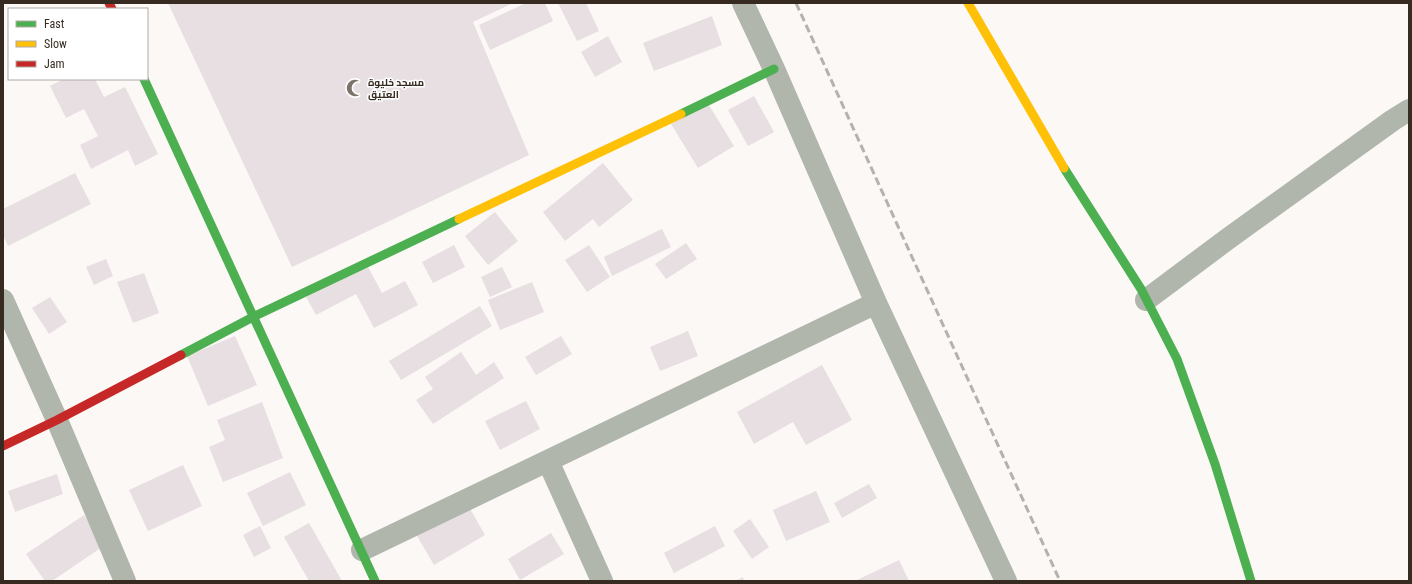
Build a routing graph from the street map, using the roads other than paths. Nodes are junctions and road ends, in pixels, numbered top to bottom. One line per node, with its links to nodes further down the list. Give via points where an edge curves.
1 (743, 3): 3 (street)
2 (968, 3): 7 (street, via 1053,150)
3 (774, 69): 8 (street); 9 (street)
4 (144, 80): 9 (street)
5 (1409, 110): 7 (street)
6 (3, 300): 10 (street)
7 (1146, 300): 18 (street, via 1177,359 1215,464)
8 (876, 303): 12 (street); 17 (street)
9 (253, 316): 10 (street); 13 (street)
10 (57, 420): 11 (street); 14 (street)
11 (3, 446)
12 (548, 461): 13 (street); 16 (street)
13 (362, 550): 15 (street)
14 (125, 581)
15 (375, 581)
16 (602, 581)
17 (1006, 581)
18 (1251, 581)

